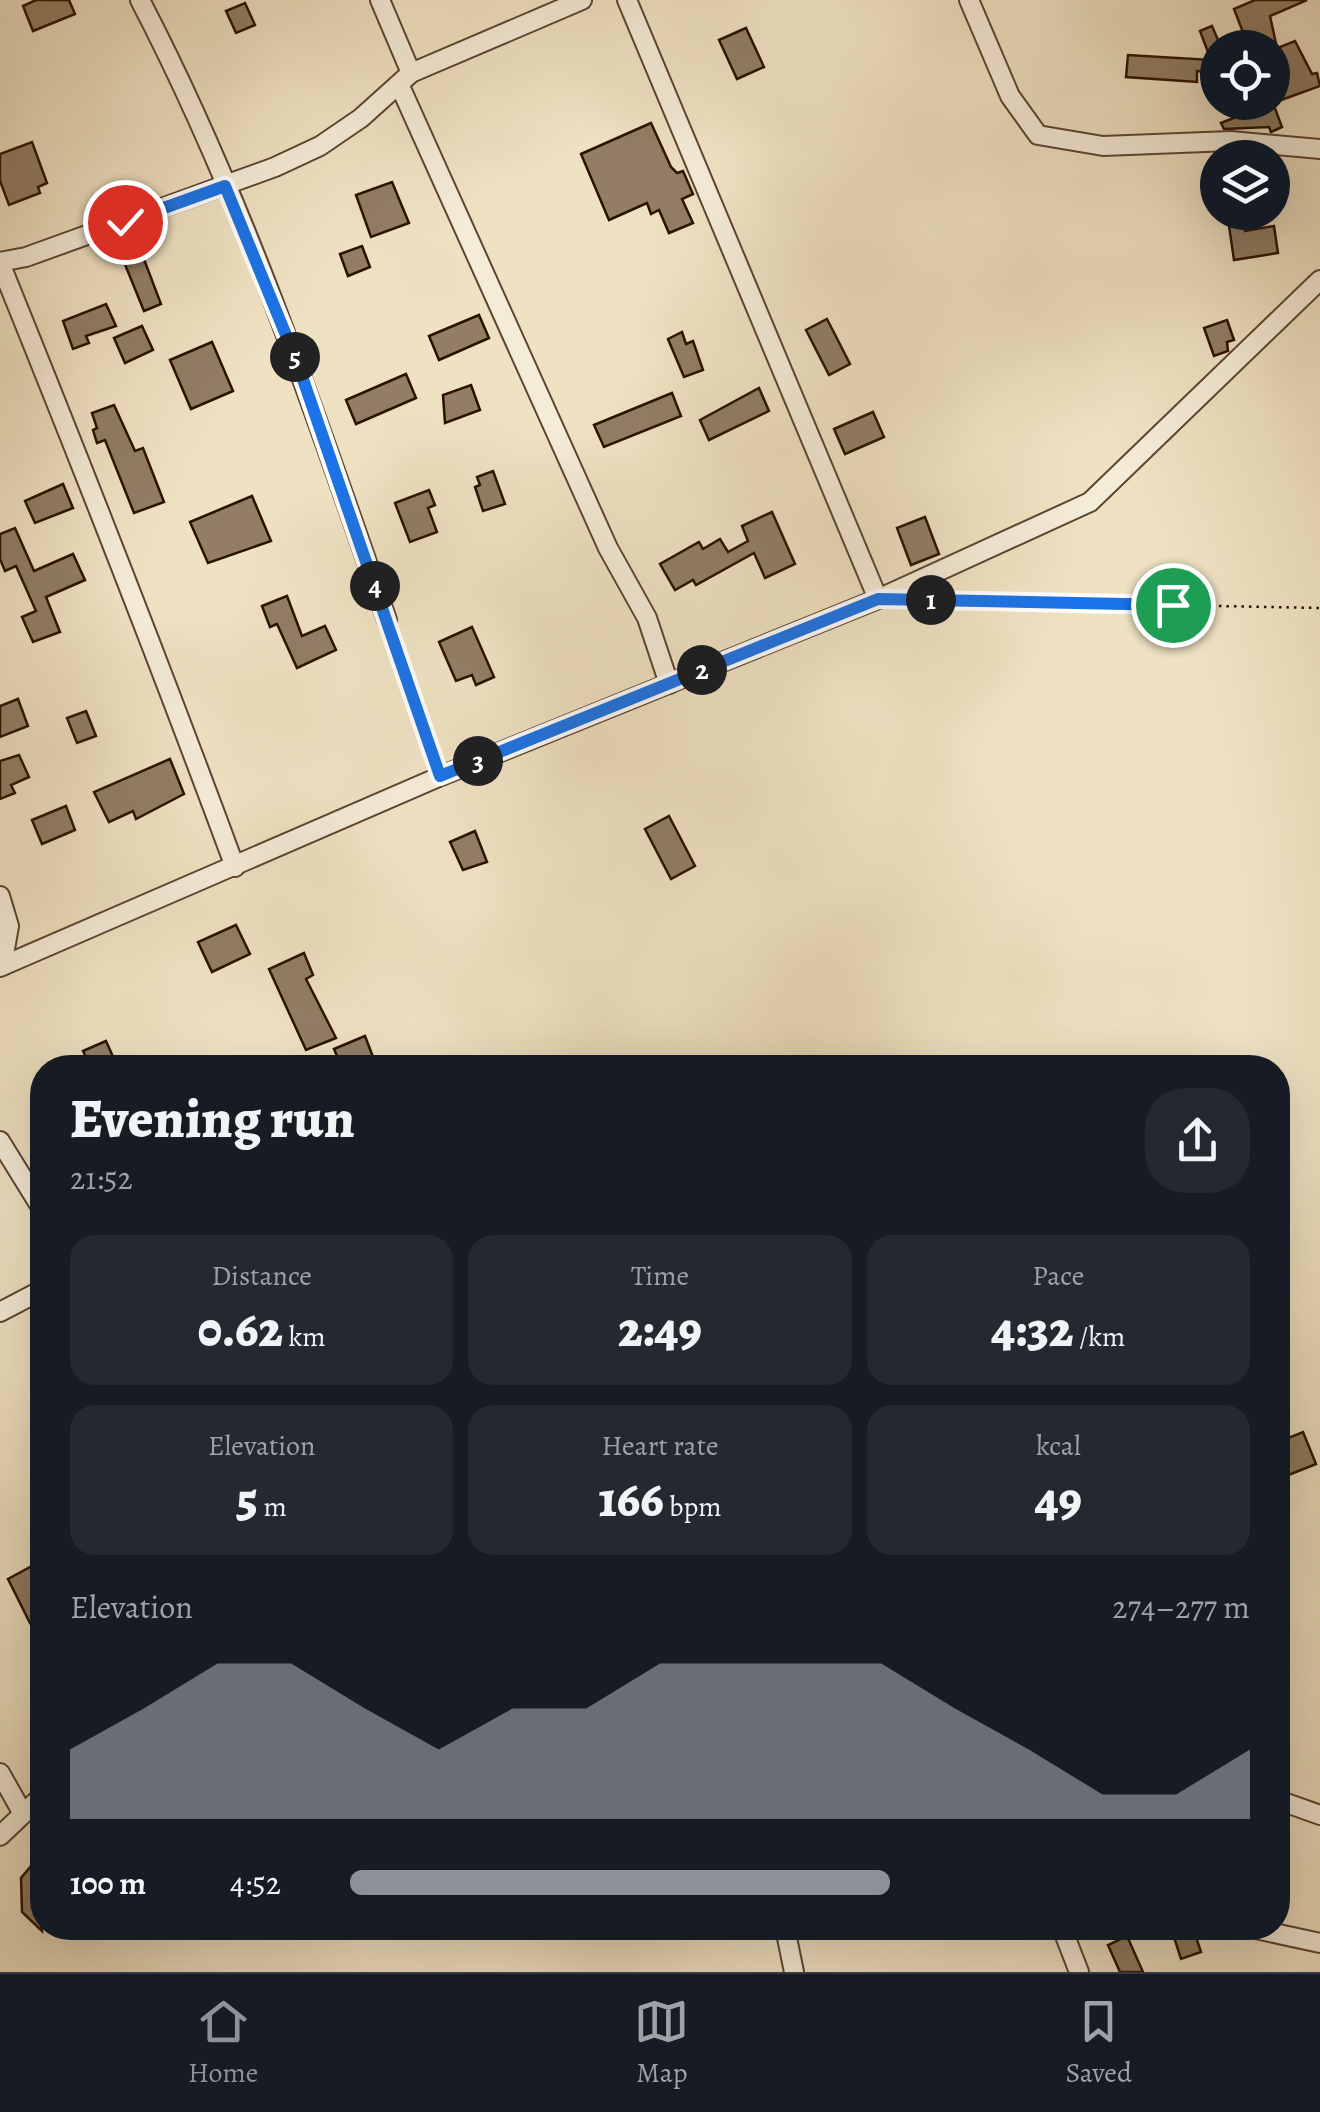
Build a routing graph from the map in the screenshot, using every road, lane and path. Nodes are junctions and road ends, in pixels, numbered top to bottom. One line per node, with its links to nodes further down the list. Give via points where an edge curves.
1 (140, 0): 8 (street)
2 (380, 0): 6 (street)
3 (582, 0): 6 (street)
4 (628, 0): 11 (street)
5 (969, 0): 7 (street, via 1010,96 1038,135 1104,146 1231,142)
6 (405, 78): 8 (street, via 320,146); 15 (street, via 608,548 647,618)
7 (1320, 149)
8 (225, 186): 9 (street); 14 (street, via 273,296)
9 (0, 262): 17 (street, via 136,597)
10 (1320, 280): 11 (street, via 1090,502)
11 (878, 599): 15 (street)
12 (916, 600): 13 (path)
13 (1320, 608)
14 (387, 620): 16 (path)
15 (668, 684): 16 (street)
16 (440, 776): 17 (street)
17 (235, 867): 19 (street)
18 (0, 896): 19 (street, via 9,926)
19 (1, 966)
20 (0, 1141): 21 (street)
21 (30, 1190)
22 (30, 1296): 23 (street)
23 (0, 1312)
24 (0, 1772): 27 (street)
25 (1290, 1804): 28 (street)
26 (30, 1806): 27 (street)
27 (22, 1812): 29 (street)
28 (1320, 1814)
29 (0, 1836)
30 (1290, 1936): 33 (street)
31 (788, 1940): 34 (street)
32 (1066, 1940): 35 (street)
33 (1320, 1943)
34 (794, 1972)
35 (1078, 1972)

